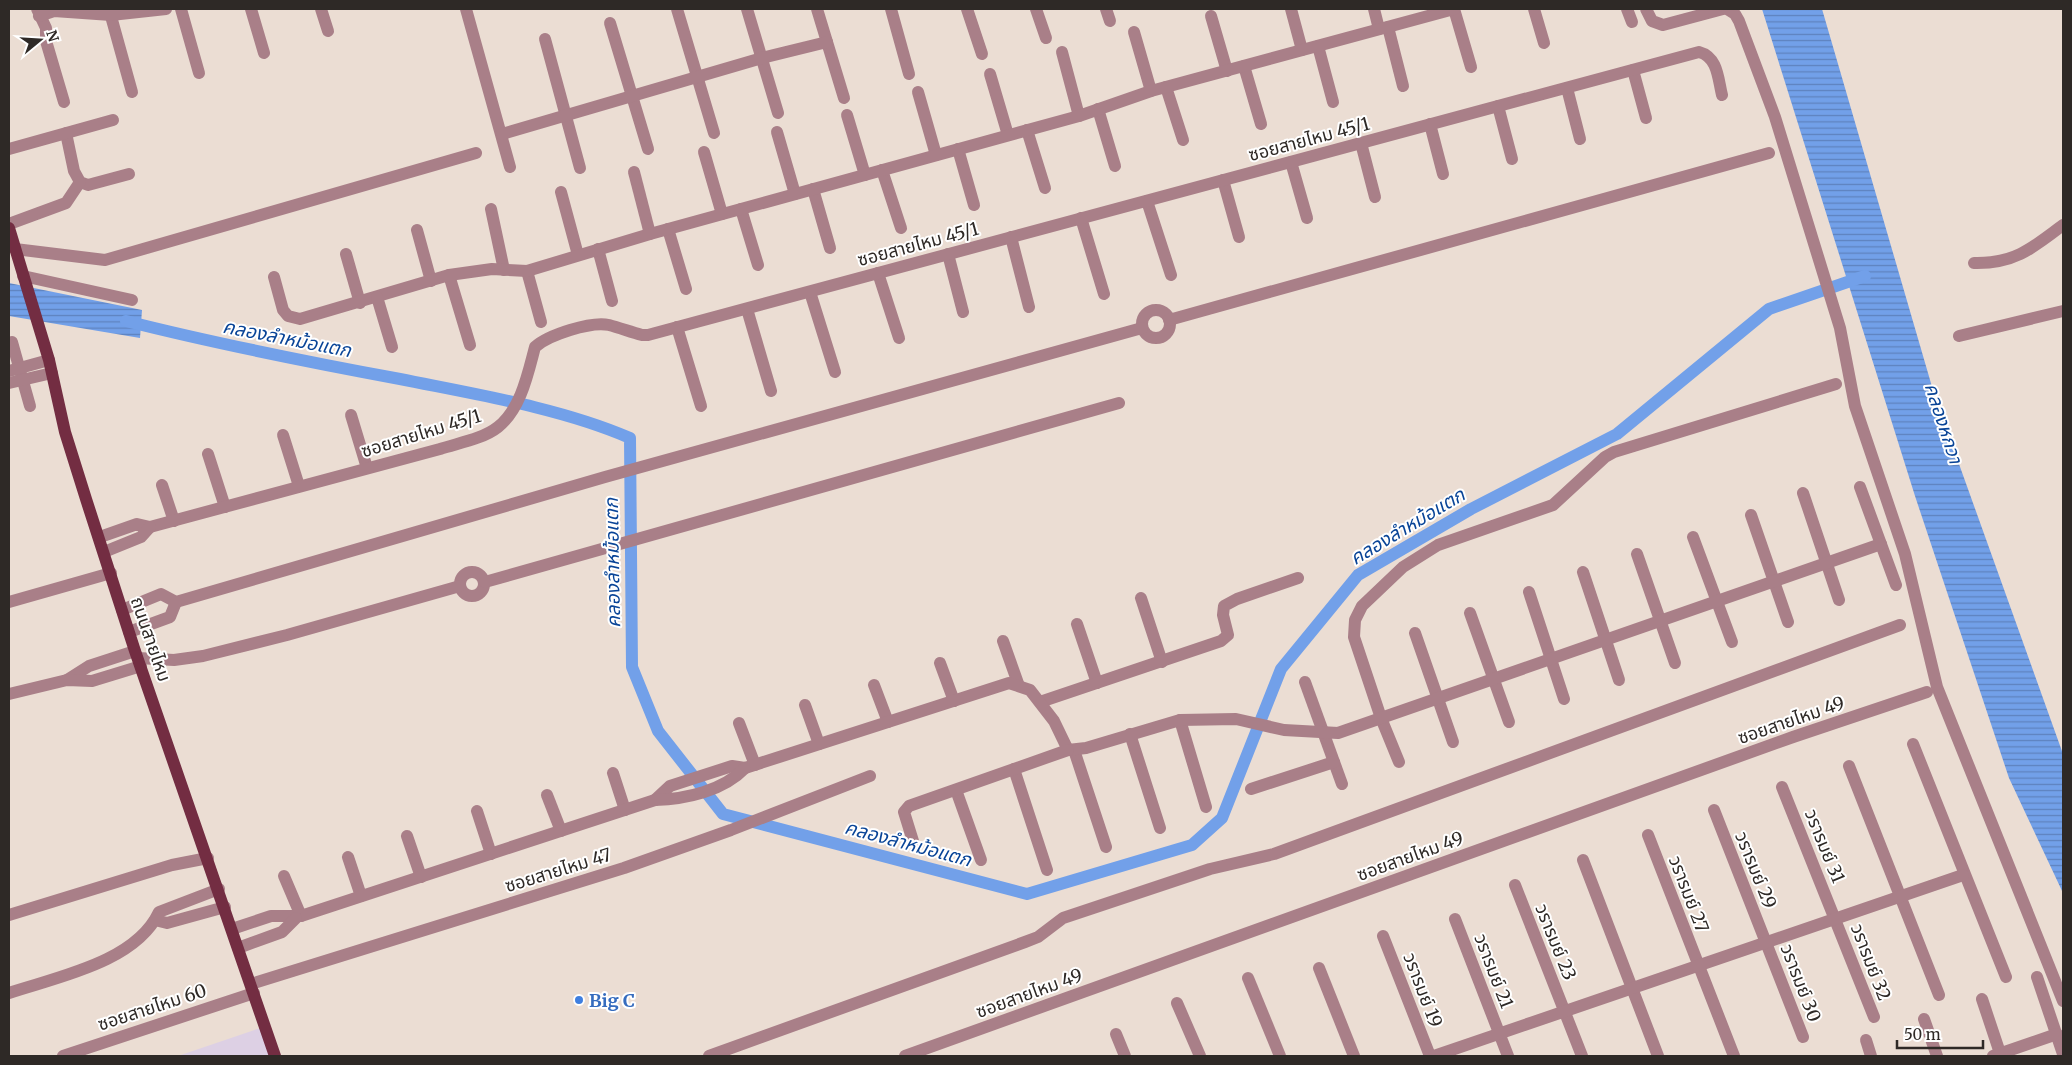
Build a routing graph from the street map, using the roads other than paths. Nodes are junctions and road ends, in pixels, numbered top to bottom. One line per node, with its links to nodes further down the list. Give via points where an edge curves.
1 (166, 9): 22 (street)
2 (181, 9): 44 (street)
3 (251, 9): 37 (street)
4 (321, 9): 28 (street)
5 (466, 9): 73 (street)
6 (677, 9): 47 (street)
7 (748, 9): 39 (street)
8 (816, 9): 32 (street)
9 (891, 9): 45 (street)
10 (967, 9): 38 (street)
11 (1036, 9): 30 (street)
12 (1291, 9): 35 (street)
13 (1374, 9): 27 (street)
14 (1454, 9): 27 (street); 41 (street)
15 (1534, 9): 33 (street)
16 (1627, 9): 24 (street)
17 (1646, 9): 18 (street, via 1652,21 1663,25)
18 (1723, 9)
19 (1727, 9): 290 (street, via 1739,21 1767,92 1840,328 1855,406 1905,554 1936,687)
20 (54, 10): 21 (street); 22 (street); 26 (street)
21 (38, 12): 26 (street)
22 (110, 12): 52 (street)
23 (1211, 16): 43 (street)
24 (1632, 22)
25 (610, 23): 55 (street)
26 (46, 28): 57 (street, via 46,41)
27 (1384, 28): 34 (street); 48 (street)
28 (328, 31)
29 (1134, 32): 51 (street)
30 (1046, 38)
31 (545, 39): 63 (street)
32 (827, 42): 39 (street); 56 (street)
33 (1544, 43)
34 (1318, 46): 35 (street); 58 (street)
35 (1302, 50): 40 (street)
36 (1062, 52): 64 (street)
37 (264, 53)
38 (982, 54)
39 (762, 58): 47 (street); 61 (street)
40 (1244, 66): 43 (street); 67 (street)
41 (1472, 67)
42 (1634, 70): 50 (street, ซอยสายไหม 45/1); 54 (street, ซอยสายไหม 45/1, via 1699,52 1707,54 1713,60); 65 (street)
43 (1227, 71): 49 (street)
44 (199, 73)
45 (909, 74)
46 (990, 74): 74 (street)
47 (697, 77): 55 (street); 72 (street)
48 (1403, 86)
49 (1166, 87): 51 (street); 76 (street)
50 (1567, 88): 59 (street, ซอยสายไหม 45/1); 75 (street)
51 (1151, 91): 60 (street)
52 (132, 92)
53 (918, 92): 84 (street)
54 (1722, 95)
55 (632, 96): 63 (street); 79 (street)
56 (844, 98)
57 (64, 102)
58 (1333, 102)
59 (1498, 106): 68 (street, ซอยสายไหม 45/1); 85 (street)
60 (1098, 109): 64 (street); 87 (street)
61 (778, 113)
62 (847, 115): 94 (street)
63 (565, 116): 73 (street); 89 (street)
64 (1079, 116): 69 (street)
65 (1646, 118)
66 (113, 120): 71 (street)
67 (1261, 124)
68 (1430, 124): 77 (street, ซอยสายไหม 45/1); 93 (street)
69 (1027, 130): 74 (street); 97 (street)
70 (777, 132): 100 (street)
71 (66, 133): 78 (street); 96 (street, via 74,171)
72 (714, 133)
73 (502, 134): 88 (street)
74 (1008, 135): 80 (street)
75 (1580, 139)
76 (1183, 140)
77 (1361, 143): 86 (street, ซอยสายไหม 45/1); 101 (street)
78 (9, 148)
79 (648, 149)
80 (958, 150): 84 (street); 103 (street)
81 (704, 152): 106 (street)
82 (476, 153): 119 (street, via 113,259 93,260)
83 (1769, 153): 145 (street)
84 (936, 155): 90 (street)
85 (1512, 159)
86 (1291, 162): 95 (street, ซอยสายไหม 45/1); 108 (street)
87 (1115, 166)
88 (510, 167)
89 (580, 168)
90 (882, 170): 94 (street); 112 (street)
91 (634, 172): 115 (street)
92 (129, 174): 96 (street, via 88,185)
93 (1443, 174)
94 (864, 175): 98 (street)
95 (1224, 180): 102 (street, ซอยสายไหม 45/1); 117 (street)
96 (80, 182): 109 (street, via 66,203)
97 (1045, 188)
98 (813, 189): 100 (street); 118 (street)
99 (561, 192): 123 (street)
100 (795, 194): 105 (street)
101 (1375, 197)
102 (1147, 200): 107 (street, ซอยสายไหม 45/1); 130 (street)
103 (974, 205)
104 (491, 209): 126 (street)
105 (741, 209): 106 (street); 125 (street)
106 (722, 214): 113 (street)
107 (1081, 218): 116 (street, ซอยสายไหม 45/1); 136 (street)
108 (1307, 218)
109 (9, 224)
110 (2063, 225): 124 (street, via 2034,248 2008,260 1992,264)
111 (9, 228): 119 (main road, ถนนสายไหม)
112 (901, 228)
113 (668, 229): 115 (street); 134 (street)
114 (416, 230): 133 (street)
115 (650, 234): 120 (street)
116 (1011, 238): 122 (street, ซอยสายไหม 45/1); 141 (street)
117 (1239, 238)
118 (830, 248)
119 (15, 249): 132 (main road, ถนนสายไหม)
120 (598, 249): 123 (street); 139 (street)
121 (346, 254): 140 (street)
122 (948, 254): 128 (street, ซอยสายไหม 45/1); 144 (street)
123 (578, 255): 127 (street)
124 (1974, 263)
125 (758, 265)
126 (504, 270): 127 (street); 129 (street, via 482,269)
127 (527, 271): 146 (street)
128 (878, 273): 135 (street, ซอยสายไหม 45/1); 150 (street)
129 (449, 275): 133 (street); 152 (street)
130 (1171, 275)
131 (274, 277): 140 (street, via 283,310 294,318)
132 (24, 279): 138 (street); 154 (main road, ถนนสายไหม)
133 (431, 281): 137 (street)
134 (686, 289)
135 (810, 292): 142 (street, ซอยสายไหม 45/1); 156 (street)
136 (1104, 294)
137 (377, 297): 140 (street); 153 (street)
138 (132, 300)
139 (612, 301)
140 (360, 302)
141 (1029, 307)
142 (746, 308): 147 (street, ซอยสายไหม 45/1); 161 (street)
143 (2063, 311): 149 (street)
144 (963, 312)
145 (1169, 320): 148 (street, via 1163,313 1150,312 1143,318); 148 (street, via 1166,334 1157,338)
146 (541, 322)
147 (677, 327): 164 (street); 168 (street, ซอยสายไหม 45/1, via 642,335 607,325 552,336 535,347 523,388 498,427 484,435)
148 (1142, 328): 193 (street)
149 (1959, 336)
150 (898, 338)
151 (12, 342): 155 (street)
152 (470, 345)
153 (392, 346)
154 (49, 360): 155 (street); 157 (main road, ถนนสายไหม)
155 (14, 369): 158 (street)
156 (835, 372)
157 (52, 373): 158 (street); 177 (main road, ถนนสายไหม, via 66,432)
158 (22, 380): 159 (street); 163 (street)
159 (9, 383)
160 (1836, 384): 223 (street, via 1614,452 1553,505 1450,540 1403,567 1362,606 1355,620 1354,637)
161 (770, 391)
162 (1119, 403): 205 (street, via 485,582 481,575 468,572 462,577 460,586 287,635 203,656 174,660)
163 (30, 406)
164 (701, 406)
165 (351, 414): 168 (street)
166 (283, 435): 170 (street)
167 (208, 454): 173 (street)
168 (367, 468): 170 (street, ซอยสายไหม 45/1)
169 (162, 485): 175 (street)
170 (298, 486): 173 (street, ซอยสายไหม 45/1)
171 (1860, 487): 179 (street)
172 (1803, 493): 182 (street)
173 (225, 507): 175 (street, ซอยสายไหม 45/1)
174 (1751, 515): 186 (street)
175 (174, 521): 176 (street, ซอยสายไหม 45/1)
176 (150, 527): 177 (street, ซอยสายไหม 45/1, via 137,524); 180 (street, ซอยสายไหม 45/1, via 141,537)
177 (100, 537): 180 (main road, ถนนสายไหม)
178 (1694, 537): 191 (street)
179 (1881, 544): 182 (street); 187 (street)
180 (104, 552): 184 (main road, ถนนสายไหม)
181 (1637, 554): 196 (street)
182 (1827, 563): 186 (street); 190 (street)
183 (1583, 572): 202 (street)
184 (111, 574): 192 (street); 194 (main road, ถนนสายไหม)
185 (1298, 578): 207 (street, via 1230,602 1224,606 1223,615 1228,635 1221,642)
186 (1773, 582): 191 (street); 197 (street)
187 (1896, 585)
188 (1529, 592): 206 (street)
189 (1141, 598): 207 (street)
190 (1839, 600)
191 (1717, 601): 196 (street); 204 (street)
192 (9, 602)
193 (176, 602): 194 (street, via 162,594); 200 (street, via 170,617)
194 (122, 610): 200 (main road, ถนนสายไหม)
195 (1470, 613): 210 (street)
196 (1661, 621): 202 (street); 209 (street)
197 (1788, 622)
198 (1077, 624): 213 (street)
199 (1900, 625): 304 (street, via 1274,854 1210,869 1063,918 1025,942)
200 (129, 632): 205 (main road, ถนนสายไหม)
201 (1414, 633): 218 (street)
202 (1606, 640): 206 (street); 211 (street)
203 (1003, 641): 215 (street)
204 (1732, 642)
205 (138, 658): 217 (street, via 89,666 67,680); 258 (main road, ถนนสายไหม)
206 (1551, 659): 210 (street); 219 (street)
207 (1162, 662): 213 (street)
208 (940, 663): 220 (street)
209 (1675, 663)
210 (1494, 679): 218 (street); 226 (street)
211 (1619, 680)
212 (1305, 682): 228 (street)
213 (1097, 683): 221 (street)
214 (874, 686): 225 (street)
215 (1019, 686): 220 (street, via 1009,683); 221 (street, via 1030,690)
216 (1927, 692): 305 (street, ซอยสายไหม 49)
217 (9, 694)
218 (1438, 698): 223 (street); 230 (street)
219 (1564, 699)
220 (954, 701): 225 (street)
221 (1040, 702): 233 (street)
222 (805, 705): 231 (street)
223 (1381, 718): 228 (street, via 1338,733); 235 (street)
224 (1180, 720): 228 (street, via 1236,719 1284,730); 229 (street); 247 (street)
225 (888, 722): 231 (street)
226 (1508, 722)
227 (739, 723): 237 (street)
228 (1323, 732): 234 (street)
229 (1130, 734): 233 (street); 251 (street)
230 (1453, 742)
231 (819, 744): 237 (street)
232 (1913, 744): 263 (street)
233 (1071, 750): 238 (street); 256 (street)
234 (1334, 762): 241 (street); 243 (street)
235 (1400, 762)
236 (1849, 766): 269 (street)
237 (750, 767): 246 (street, via 726,784 675,799); 246 (street, via 732,766 670,786)
238 (1014, 769): 244 (street); 262 (street)
239 (613, 772): 248 (street)
240 (870, 776): 285 (street, ซอยสายไหม 47, via 624,868)
241 (1342, 784)
242 (1782, 787): 273 (street, วรารมย์ 31)
243 (1251, 789)
244 (956, 790): 255 (street, via 909,806 904,812); 260 (street)
245 (547, 795): 252 (street)
246 (655, 800): 248 (street)
247 (1206, 807)
248 (626, 810): 252 (street)
249 (1714, 810): 278 (street, วรารมย์ 29)
250 (477, 811): 257 (street)
251 (1160, 828)
252 (560, 831): 257 (street)
253 (1648, 835): 280 (street, วรารมย์ 27)
254 (407, 836): 265 (street)
255 (913, 841)
256 (1106, 847)
257 (491, 854): 265 (street)
258 (208, 858): 267 (main road, ถนนสายไหม); 271 (street)
259 (348, 858): 268 (street)
260 (980, 860)
261 (1583, 860): 286 (street)
262 (1047, 870)
263 (1963, 875): 269 (street); 282 (street)
264 (284, 876): 272 (street)
265 (421, 877): 268 (street)
266 (1515, 885): 292 (street, วรารมย์ 23)
267 (219, 890): 270 (main road, ถนนสายไหม); 274 (street, via 159,912)
268 (361, 896): 272 (street)
269 (1901, 896): 273 (street); 288 (street)
270 (225, 907): 274 (street, via 166,923); 276 (main road, ถนนสายไหม)
271 (9, 915)
272 (298, 917): 276 (street, via 271,916); 279 (street, via 282,932)
273 (1836, 918): 278 (street); 293 (street, วรารมย์ 32)
274 (155, 920): 287 (street, via 111,959)
275 (1455, 920): 296 (street, วรารมย์ 21)
276 (232, 929): 279 (main road, ถนนสายไหม)
277 (1383, 936): 310 (street, วรารมย์ 19)
278 (1766, 942): 280 (street); 298 (street, วรารมย์ 30)
279 (238, 948): 285 (main road, ถนนสายไหม)
280 (1698, 966): 286 (street); 315 (street, วรารมย์ 27)
281 (1319, 968): 309 (street)
282 (2006, 977)
283 (2036, 977): 297 (street)
284 (1248, 978): 308 (street)
285 (252, 988): 302 (street, ซอยสายไหม 60); 303 (main road, ถนนสายไหม)
286 (1631, 989): 292 (street); 314 (street)
287 (9, 993)
288 (1939, 995)
289 (1982, 999): 301 (street)
290 (2063, 1001)
291 (1178, 1003): 307 (street)
292 (1565, 1012): 296 (street); 313 (street, วรารมย์ 23)
293 (1874, 1017)
294 (1924, 1019): 317 (street)
295 (1116, 1034): 306 (street)
296 (1499, 1034): 311 (street); 312 (street, วรารมย์ 21)
297 (2057, 1034): 300 (street); 301 (street)
298 (1803, 1037)
299 (1866, 1040): 316 (street)
300 (2063, 1054)
301 (1998, 1055)
302 (63, 1056)
303 (275, 1056)
304 (709, 1056)
305 (905, 1056)
306 (1125, 1056)
307 (1200, 1056)
308 (1280, 1056)
309 (1354, 1056)
310 (1430, 1056)
311 (1434, 1056)
312 (1508, 1056)
313 (1582, 1056)
314 (1658, 1056)
315 (1734, 1056)
316 (1871, 1056)
317 (1937, 1056)

